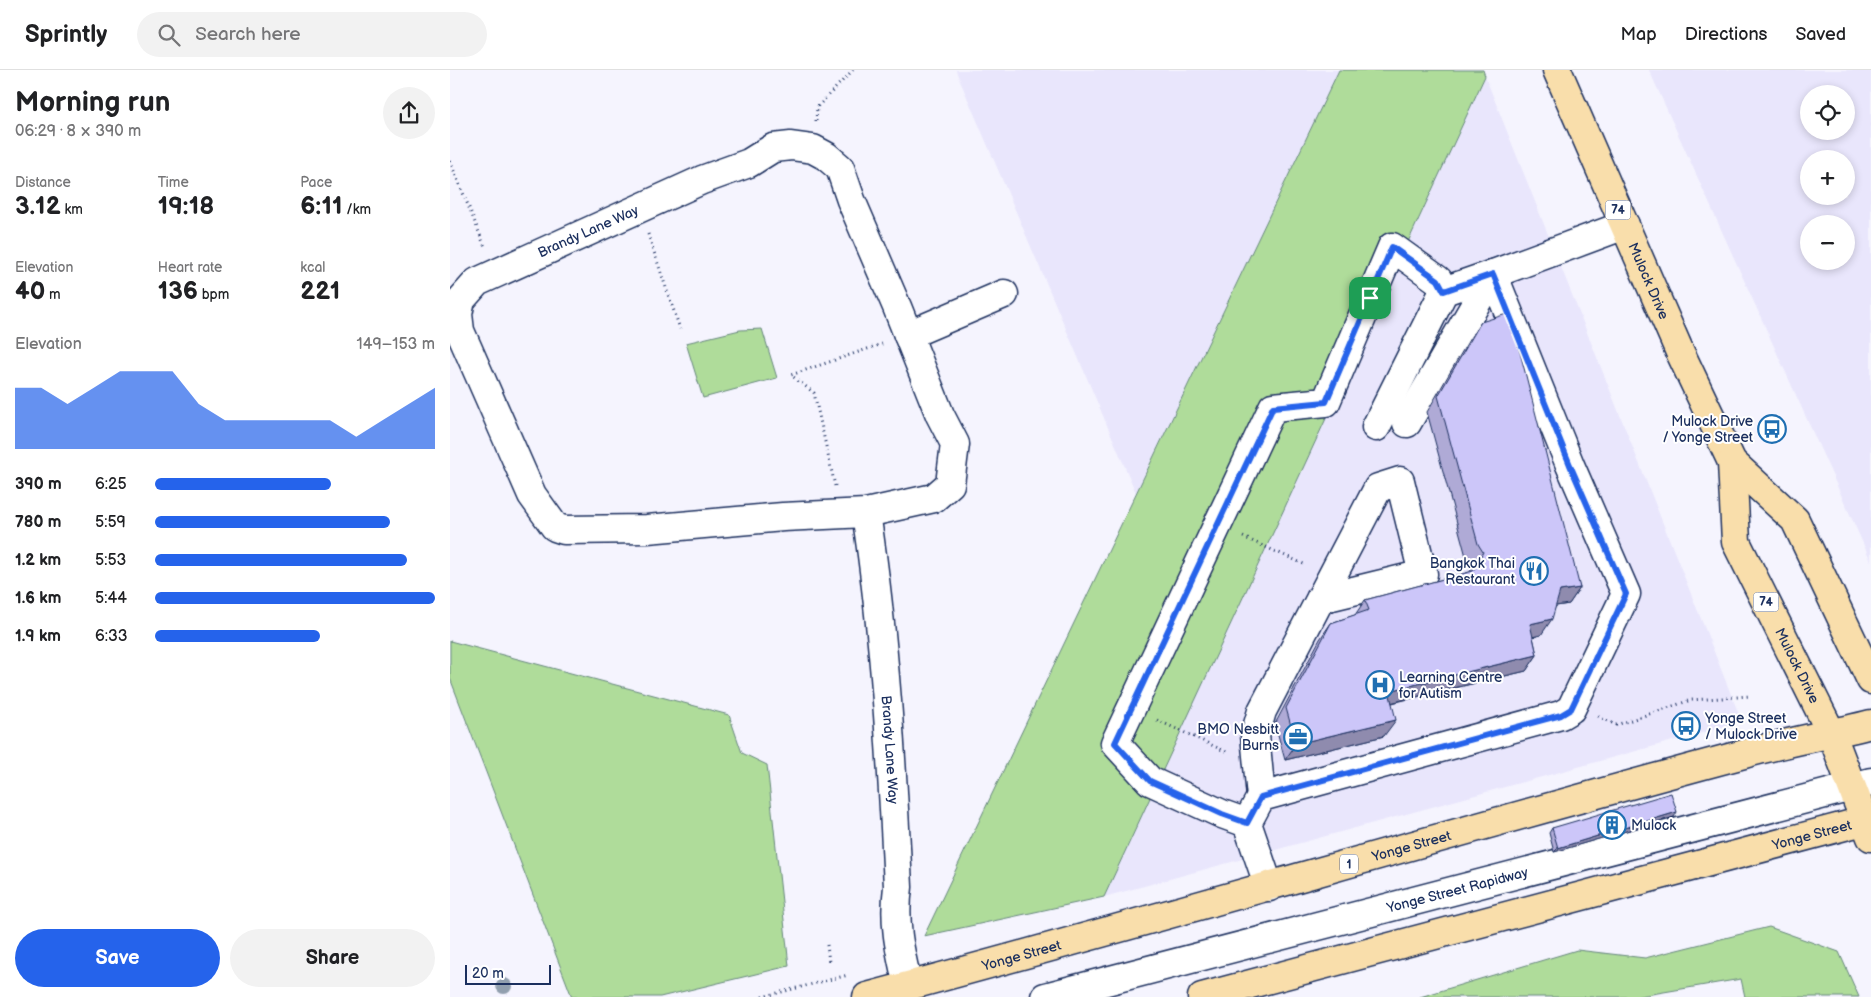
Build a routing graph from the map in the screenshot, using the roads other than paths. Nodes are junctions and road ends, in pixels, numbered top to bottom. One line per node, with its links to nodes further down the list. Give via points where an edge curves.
1 (1557, 70): 2 (main road, Mulock Drive / 74)
2 (1625, 225): 3 (street); 9 (main road, Mulock Drive / 74)
3 (1493, 274): 4 (street); 7 (street); 16 (street, via 1626,594 1571,709 1561,715)
4 (1444, 291): 8 (street); 17 (street, via 1438,280 1392,247 1326,402 1273,407 1115,743 1150,781)
5 (1004, 294): 6 (street)
6 (908, 335): 10 (street, Brandy Lane Way, via 955,444 950,484 934,498); 10 (street, Brandy Lane Way, via 840,168 813,149 791,146 773,148 749,163 702,180 495,273 477,282 461,300 458,314 460,331 532,494 555,527 564,530 648,529)
7 (1407, 423)
8 (1376, 428)
9 (1732, 462): 12 (main road, Mulock Drive / 74, via 1795,520); 14 (main road, Mulock Drive / 74, via 1736,542)
10 (854, 513): 20 (street, Brandy Lane Way, via 874,567 892,760 897,936)
11 (1326, 588): 16 (street, via 1262,711 1254,735)
12 (1871, 680)
13 (1871, 724): 14 (main road, Yonge Street / 1)
14 (1832, 735): 15 (main road, Mulock Drive / 74); 19 (main road, Yonge Street / 1, via 1747,753)
15 (1862, 785): 18 (main road, Mulock Drive / 74); 23 (street, Yonge Street Rapidway)
16 (1261, 797): 17 (street)
17 (1247, 823): 19 (street)
18 (1869, 826): 21 (main road, Yonge Street)
19 (1270, 887): 20 (main road, Yonge Street / 1)
20 (908, 986): 22 (main road, Yonge Street / 1)
21 (1245, 991): 24 (main road, Yonge Street)
22 (868, 997)
23 (1045, 997)
24 (1202, 997)

